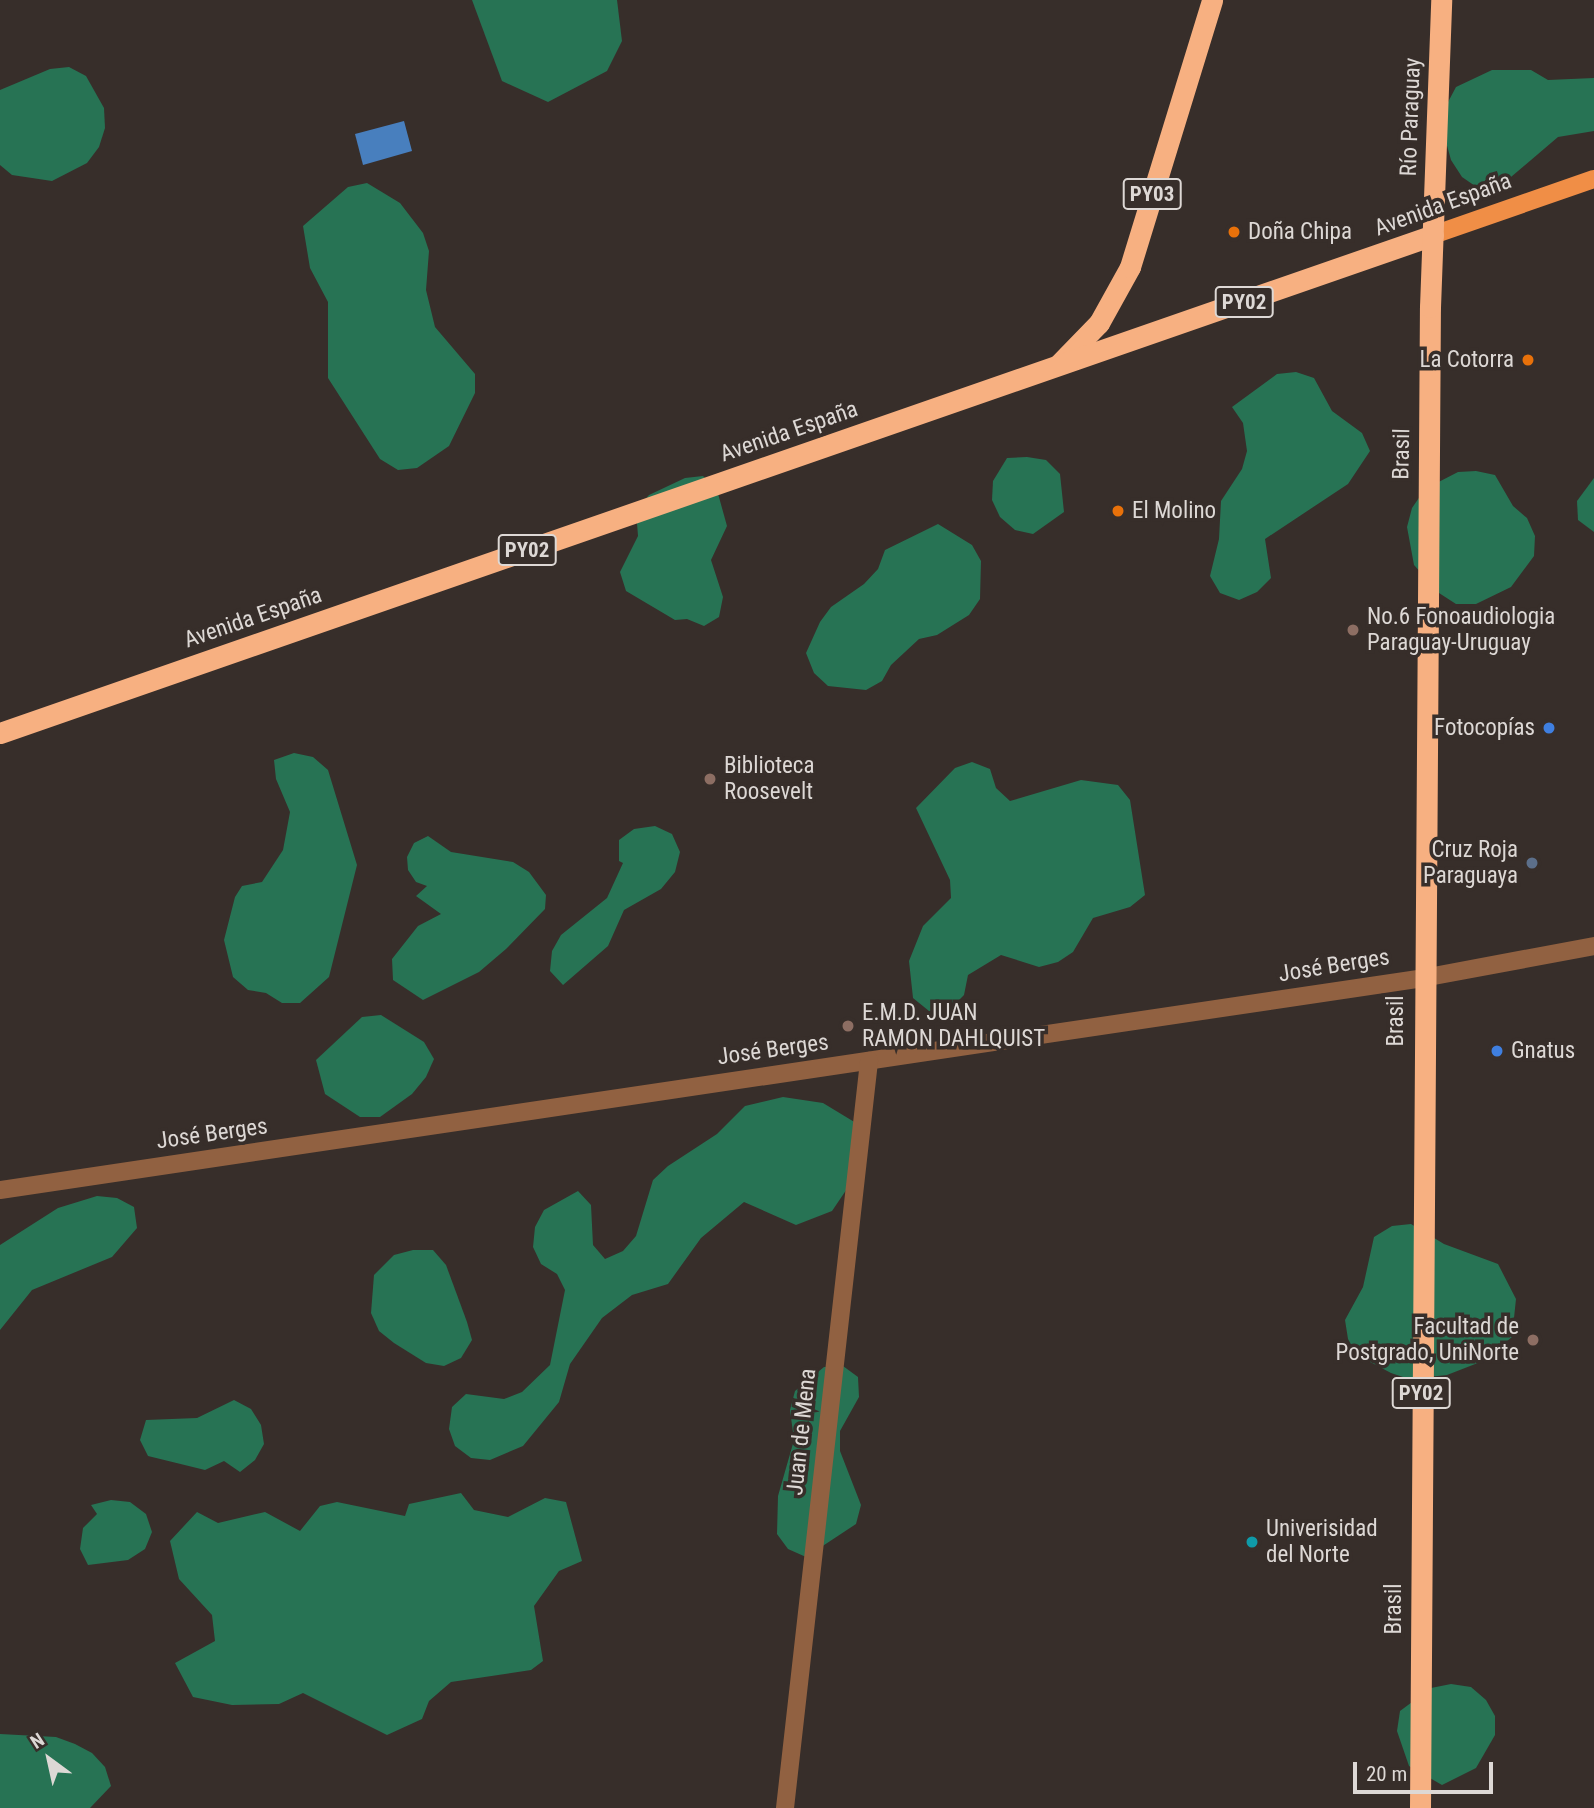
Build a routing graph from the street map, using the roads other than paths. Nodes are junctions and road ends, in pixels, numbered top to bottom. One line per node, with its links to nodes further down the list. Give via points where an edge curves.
1 (1212, 0): 5 (highway, PY03, via 1130,267 1099,323)
2 (1440, 0): 4 (highway, Río Paraguay)
3 (1594, 179): 4 (main road, Avenida España)
4 (1433, 235): 5 (highway, Avenida España / PY02); 8 (highway, Brasil / PY02)
5 (1055, 368): 6 (highway, Avenida España / PY02)
6 (0, 733)
7 (1594, 946): 8 (street, José Berges)
8 (1423, 978): 9 (street, José Berges); 12 (highway, Brasil / PY02)
9 (869, 1061): 10 (street, José Berges); 11 (street, Juan de Mena)
10 (0, 1190)
11 (785, 1808)
12 (1420, 1808)

